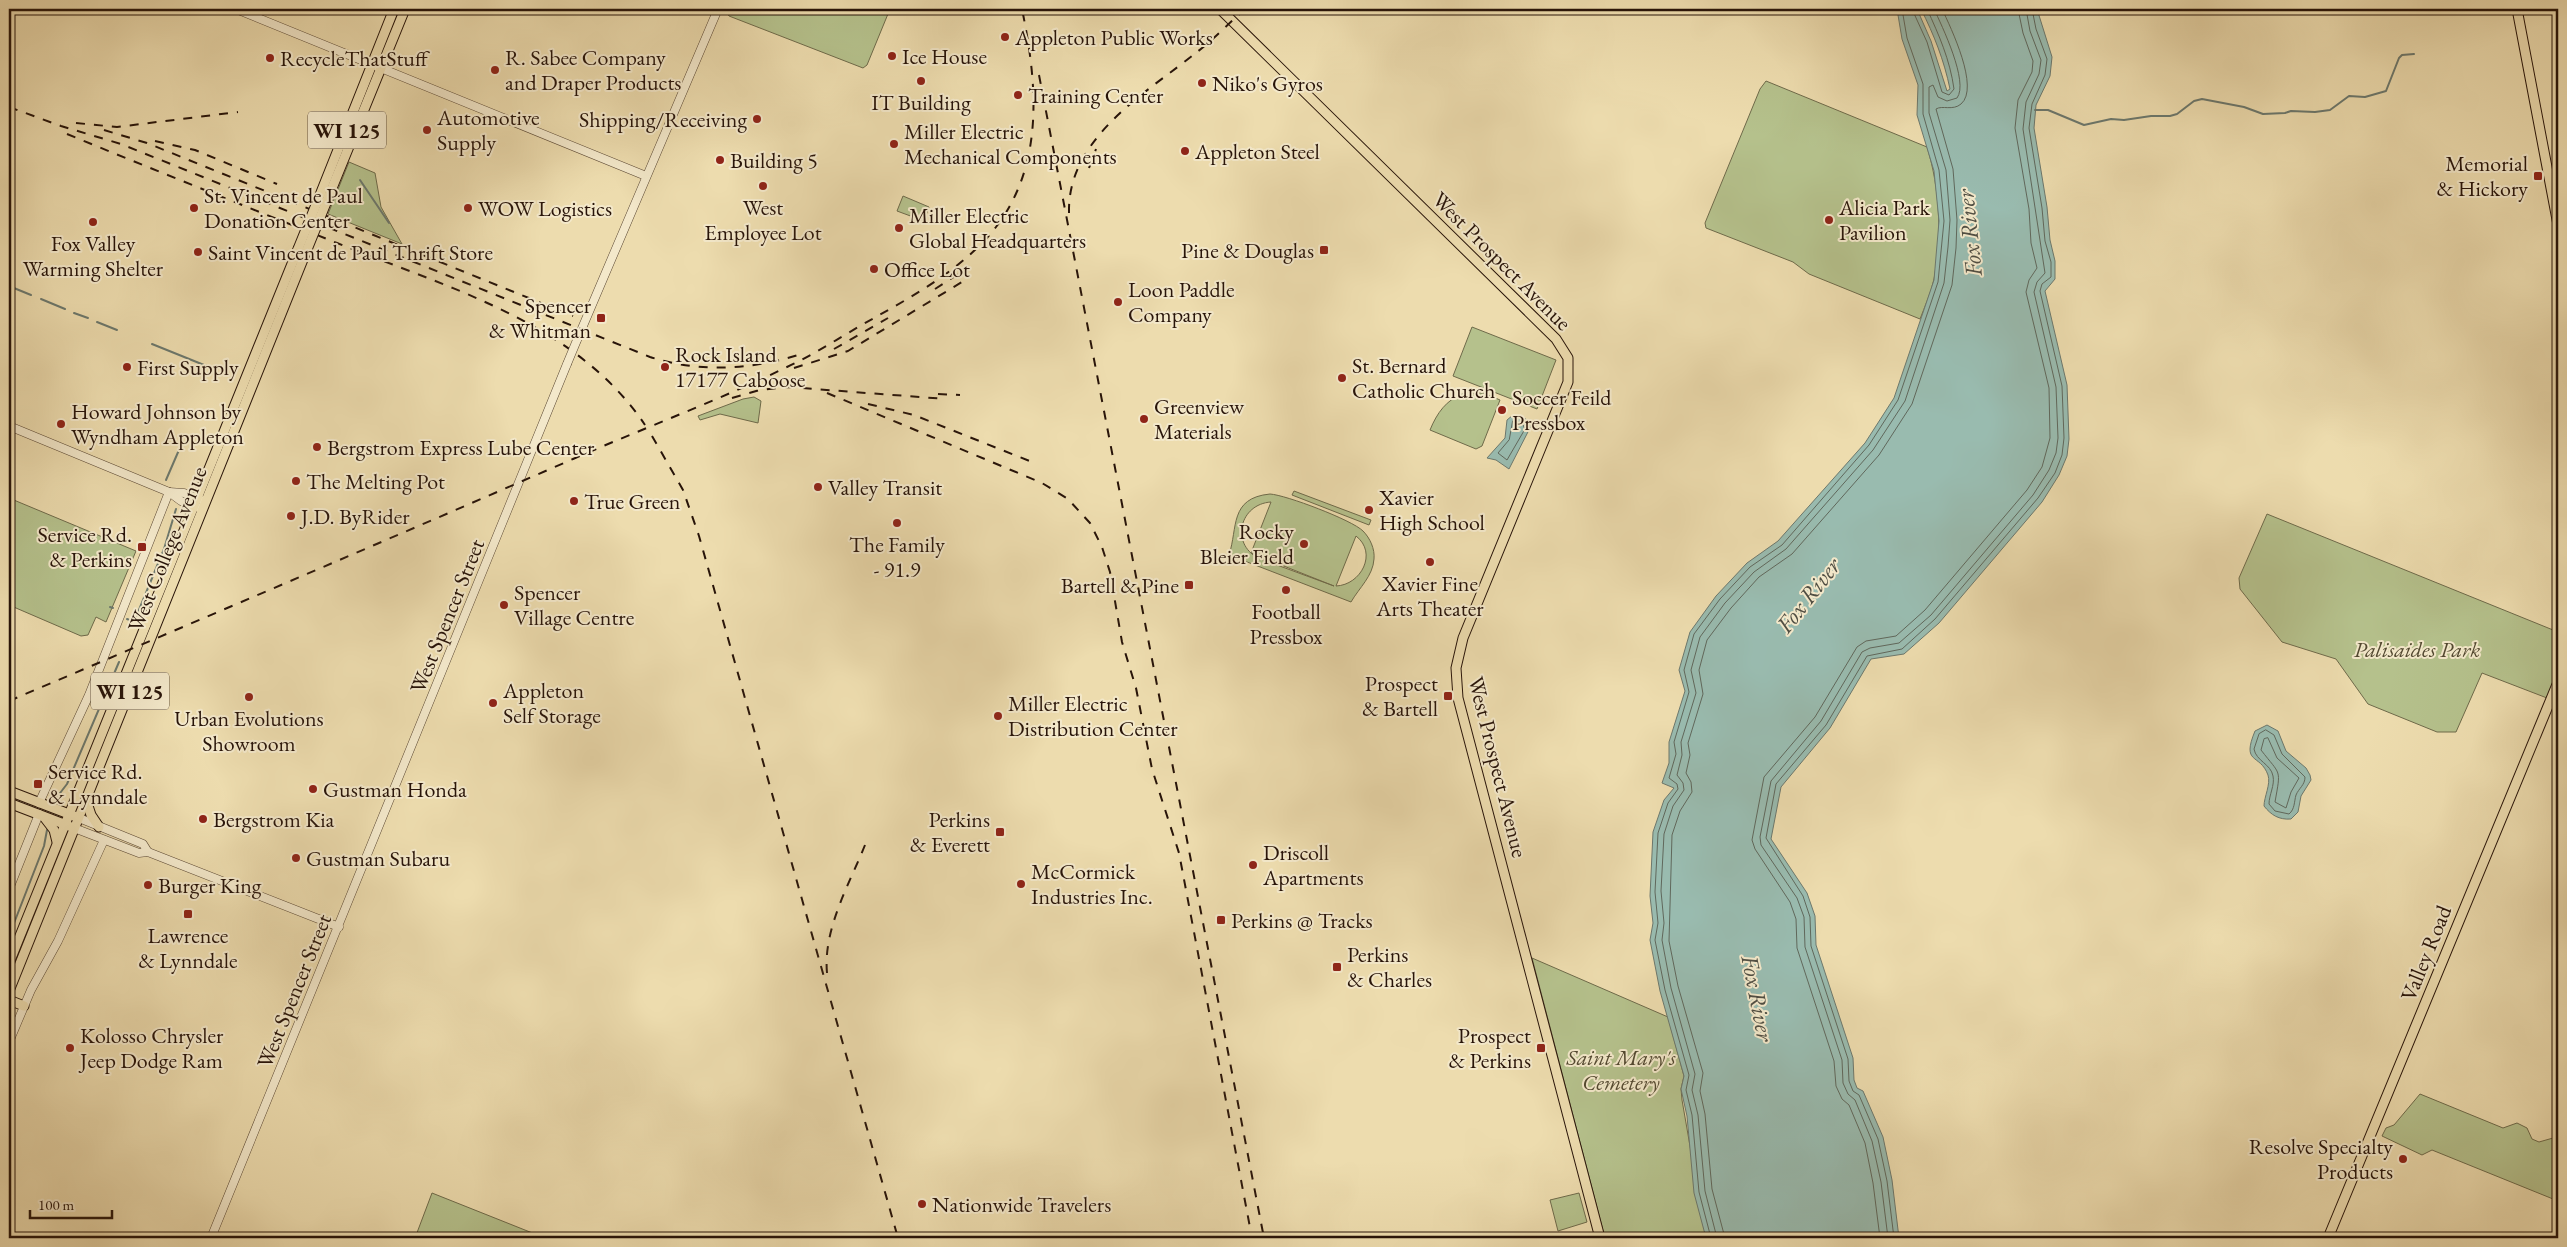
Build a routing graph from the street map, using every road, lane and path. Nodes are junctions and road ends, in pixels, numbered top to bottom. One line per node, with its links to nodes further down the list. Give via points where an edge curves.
1 (236, 9): 8 (street)
2 (396, 9): 7 (main road); 8 (main road, West College Avenue / WI 125)
3 (405, 9): 7 (main road, West College Avenue / WI 125)
4 (718, 9): 9 (street, West Spencer Street)
5 (1220, 9): 38 (main road, West Prospect Avenue, via 1556,339 1568,358 1566,386 1456,660 1458,698)
6 (2517, 9): 10 (main road)
7 (400, 21): 8 (main road, West College Avenue / WI 125)
8 (376, 66): 9 (street); 11 (main road, West College Avenue / WI 125, bridge)
9 (646, 176): 31 (street, West Spencer Street, bridge)
10 (2558, 225)
11 (302, 250): 14 (main road, West College Avenue / WI 125); 15 (main road, West College Avenue / WI 125)
12 (9, 426): 13 (street)
13 (170, 492): 14 (street, via 184,493); 20 (street, via 89,695)
14 (195, 502): 15 (street); 22 (main road, West College Avenue / WI 125)
15 (204, 506): 18 (main road, West College Avenue / WI 125)
16 (2558, 682): 39 (main road, Valley Road)
17 (9, 791): 20 (main road)
18 (86, 800): 23 (main road, West College Avenue / WI 125); 25 (main road)
19 (9, 803): 21 (main road)
20 (39, 803): 22 (main road)
21 (41, 815): 24 (main road); 28 (main road, via 54,830); 30 (street)
22 (69, 815): 23 (main road); 24 (main road, West College Avenue / WI 125)
23 (78, 818): 25 (street); 26 (main road, West College Avenue / WI 125)
24 (65, 825): 26 (main road); 28 (main road, West College Avenue / WI 125)
25 (100, 827): 29 (street, via 143,844)
26 (74, 828): 27 (street); 33 (main road, West College Avenue / WI 125)
27 (104, 840): 29 (street, via 140,853); 35 (street)
28 (58, 842): 32 (main road, West College Avenue / WI 125)
29 (148, 852): 31 (street)
30 (9, 889)
31 (339, 927): 37 (street, West Spencer Street)
32 (9, 963)
33 (9, 991)
34 (9, 1000): 35 (main road)
35 (24, 1006): 36 (street)
36 (9, 1042)
37 (211, 1238)
38 (1600, 1238)
39 (2328, 1238)

